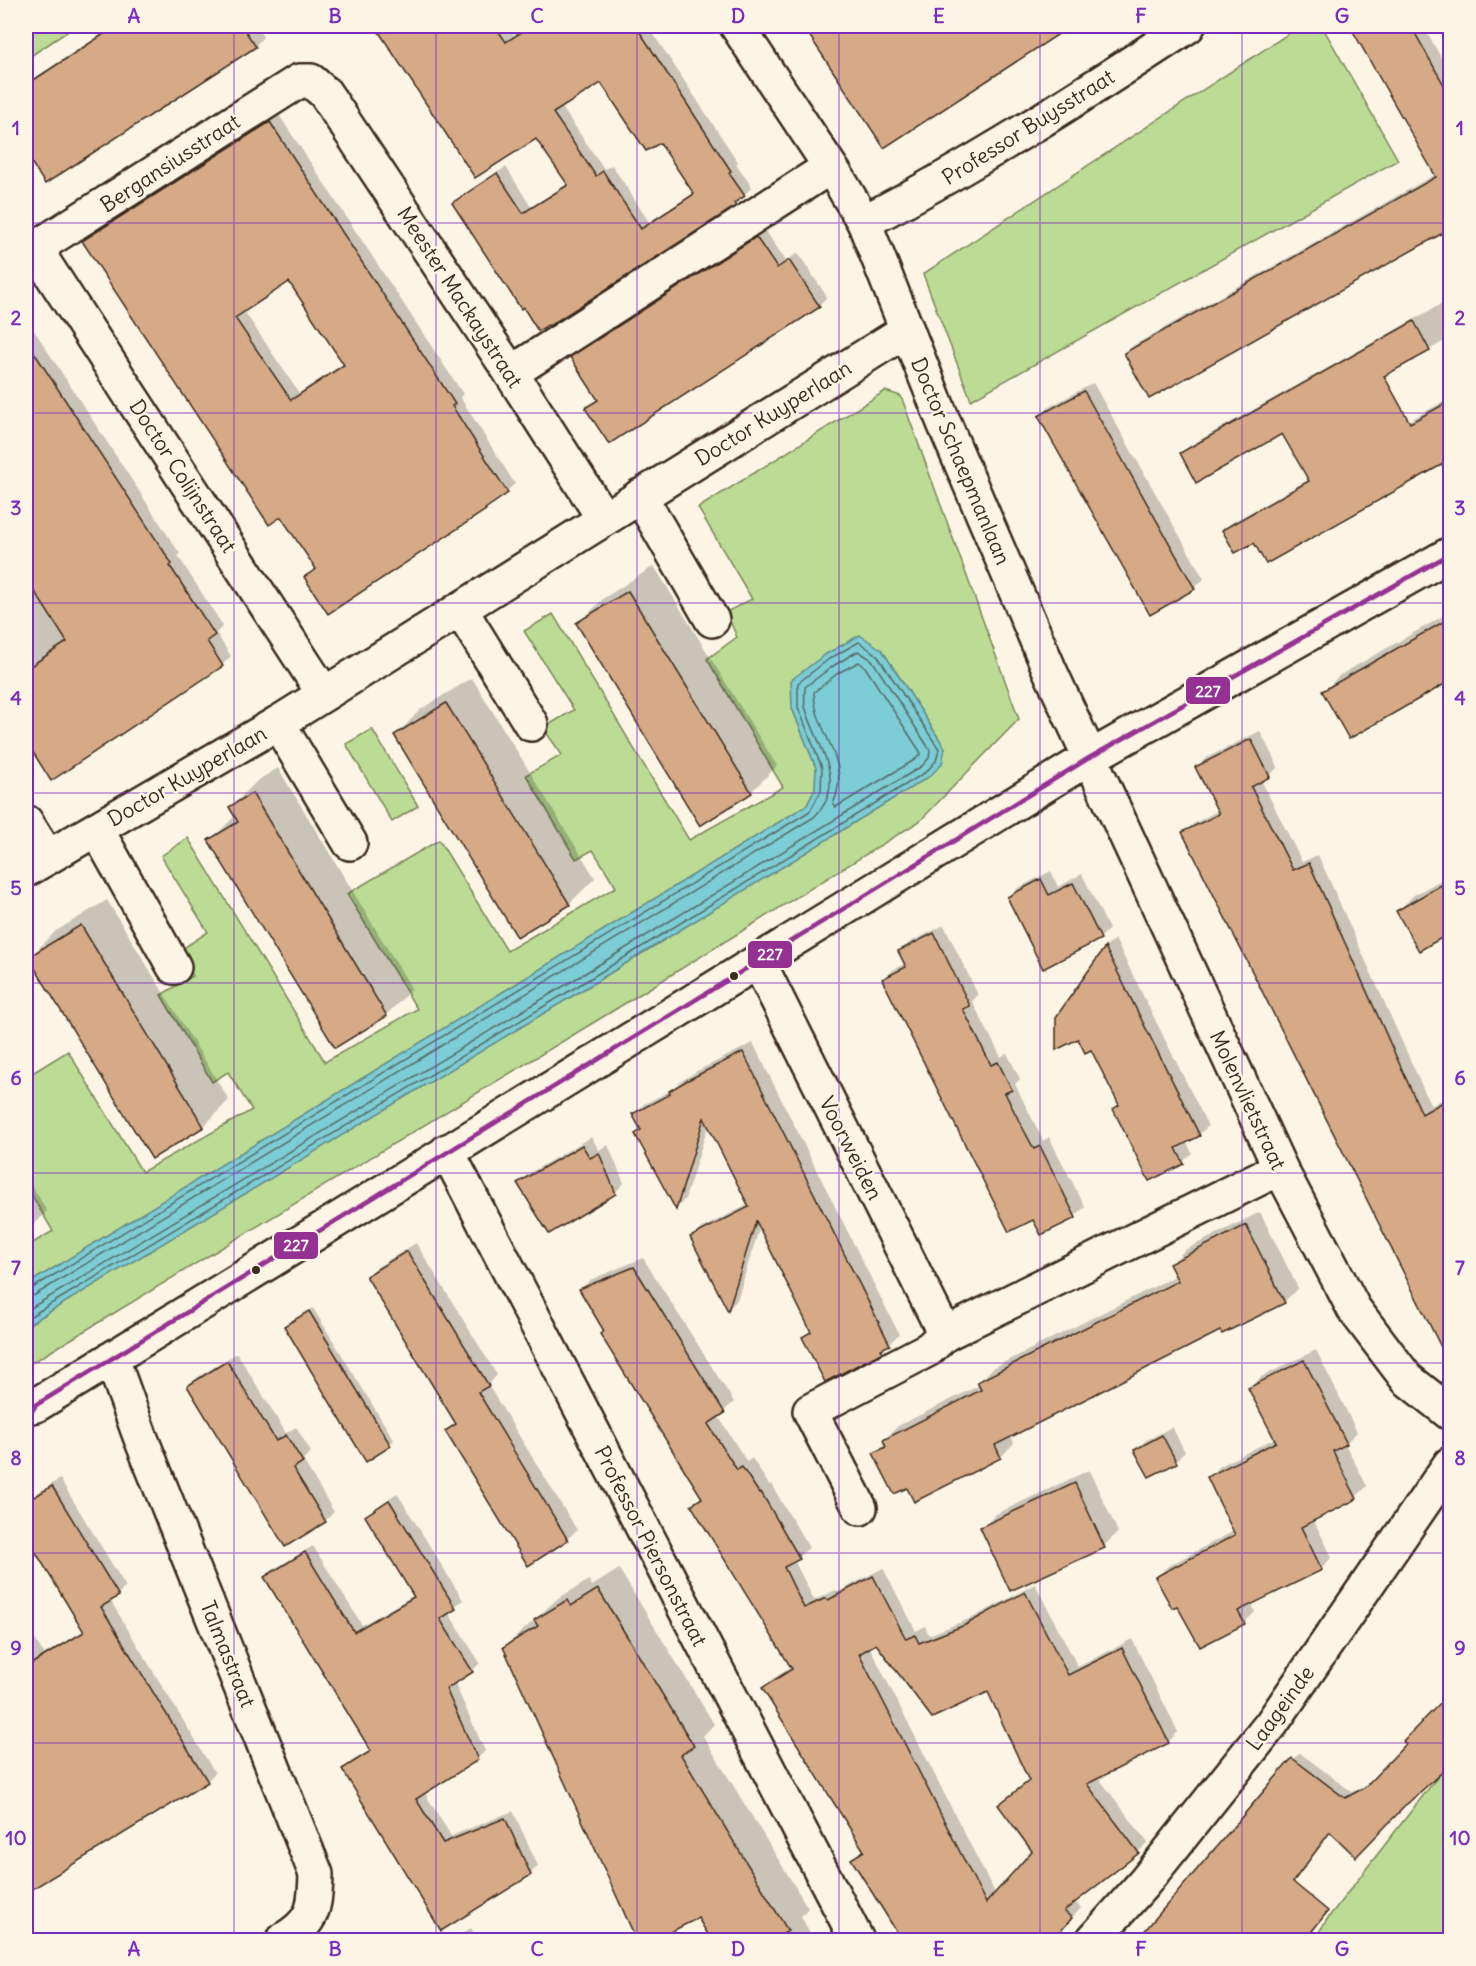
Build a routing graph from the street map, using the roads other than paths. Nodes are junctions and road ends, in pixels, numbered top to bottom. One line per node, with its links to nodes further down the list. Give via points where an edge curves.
1 (737, 26): 4 (street, Doctor Schaepmanlaan)
2 (1188, 26): 5 (street, Professor Buysstraat, via 933,186)
3 (311, 81): 6 (street, Bergansiusstraat, via 299,81 45,242); 8 (street, Meester Mackaystraat, via 325,93)
4 (830, 167): 5 (street, Doctor Schaepmanlaan); 8 (street)
5 (864, 222): 7 (street, Doctor Schaepmanlaan)
6 (41, 258): 14 (street, Doctor Colijnstraat)
7 (907, 330): 9 (street, Doctor Kuyperlaan); 17 (street, Doctor Schaepmanlaan)
8 (511, 373): 10 (street, Meester Mackaystraat)
9 (640, 496): 10 (street, Doctor Kuyperlaan); 13 (street)
10 (604, 519): 12 (street, Doctor Kuyperlaan)
11 (1450, 554): 17 (street)
12 (460, 609): 14 (street, Doctor Kuyperlaan); 16 (street)
13 (712, 620)
14 (324, 694): 15 (street, Doctor Kuyperlaan)
15 (278, 723): 19 (street, Doctor Kuyperlaan); 20 (street, Doctor Kuyperlaan)
16 (531, 724)
17 (1089, 758): 22 (street); 25 (street, Molenvlietstraat)
18 (26, 822): 21 (street)
19 (97, 830): 21 (street, Doctor Kuyperlaan); 23 (street, Doctor Kuyperlaan)
20 (350, 843)
21 (37, 863)
22 (758, 961): 24 (street); 26 (street, Voorweiden)
23 (174, 967)
24 (447, 1151): 27 (street); 33 (street, Professor Piersonstraat)
25 (1280, 1168): 26 (street); 29 (street, Molenvlietstraat, via 1354,1308 1407,1379)
26 (945, 1334): 31 (street, via 929,1349 810,1411)
27 (112, 1359): 28 (street); 32 (street, Talmastraat, via 316,1874 315,1906 298,1931)
28 (29, 1411)
29 (1450, 1413)
30 (1450, 1464): 34 (street, Laageinde, via 1272,1723)
31 (860, 1508)
32 (283, 1941)
33 (857, 1941)
34 (1093, 1941)

